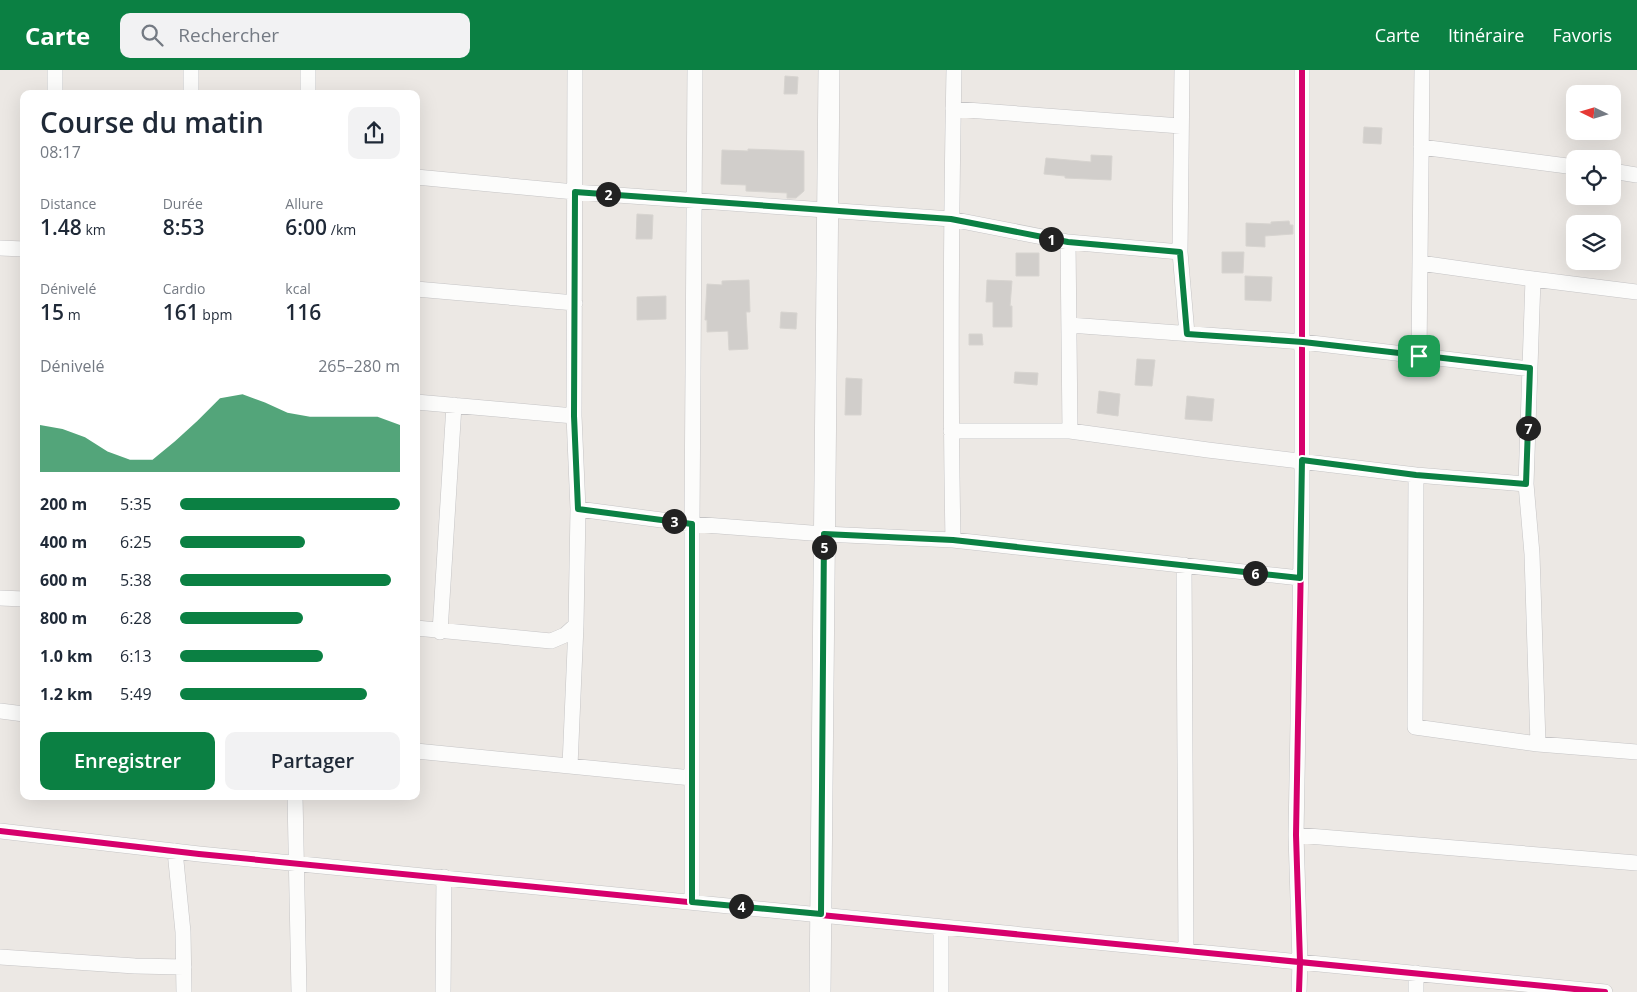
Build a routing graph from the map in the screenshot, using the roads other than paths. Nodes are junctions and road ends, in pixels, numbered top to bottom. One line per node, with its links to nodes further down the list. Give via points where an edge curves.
1 (55, 70): 11 (street)
2 (191, 70): 12 (street)
3 (308, 70): 13 (street)
4 (575, 70): 21 (street)
5 (695, 70): 22 (street)
6 (829, 70): 23 (street)
7 (954, 70): 14 (street)
8 (1182, 70): 15 (street)
9 (1302, 70): 36 (street)
10 (1422, 70): 16 (street)
11 (55, 90)
12 (191, 90)
13 (308, 90)
14 (953, 109): 15 (street); 24 (street)
15 (1181, 126): 28 (street)
16 (1421, 147): 17 (street); 29 (street)
17 (1566, 166)
18 (1621, 172): 19 (street)
19 (1637, 175)
20 (420, 177): 21 (street)
21 (575, 192): 22 (street); 33 (street)
22 (695, 200): 23 (street); 48 (street)
23 (827, 211): 24 (street); 49 (street)
24 (951, 219): 25 (street); 42 (street)
25 (1068, 242): 28 (street); 34 (street)
26 (0, 248): 27 (street)
27 (20, 249)
28 (1180, 252): 35 (street)
29 (1420, 263): 30 (street); 37 (street)
30 (1533, 279): 32 (street); 38 (street)
31 (420, 289): 33 (street)
32 (1637, 292)
33 (575, 303): 41 (street)
34 (1069, 325): 35 (street); 43 (street)
35 (1187, 334): 36 (street)
36 (1303, 342): 37 (street); 44 (street)
37 (1419, 356): 38 (street)
38 (1530, 368): 46 (street)
39 (420, 402): 40 (street)
40 (454, 405): 41 (street); 57 (street)
41 (574, 416): 47 (street)
42 (951, 431): 43 (street); 50 (street)
43 (1070, 431): 44 (street)
44 (1302, 460): 45 (street); 52 (street)
45 (1416, 475): 46 (street); 60 (street, via 1414,727)
46 (1526, 484): 60 (street, via 1532,554)
47 (578, 509): 48 (street); 55 (street)
48 (692, 524): 49 (street); 64 (street)
49 (824, 534): 50 (street); 73 (street)
50 (953, 540): 51 (street)
51 (1184, 565): 52 (street); 75 (street)
52 (1300, 578): 67 (street)
53 (0, 598): 54 (street)
54 (20, 599)
55 (576, 625): 57 (street, via 551,641); 63 (street)
56 (420, 629): 57 (street)
57 (440, 632)
58 (0, 711): 59 (street)
59 (20, 714)
60 (1538, 744): 62 (street)
61 (420, 751): 63 (street)
62 (1637, 752)
63 (570, 766): 64 (street)
64 (692, 778): 72 (street)
65 (295, 800): 69 (street)
66 (0, 830): 68 (street)
67 (1296, 835): 70 (street); 77 (street)
68 (175, 851): 69 (street); 78 (street, via 184,932)
69 (297, 863): 71 (street); 82 (street)
70 (1637, 864)
71 (444, 877): 72 (street); 83 (street)
72 (692, 902): 73 (street)
73 (821, 914): 74 (street); 84 (street)
74 (941, 926): 75 (street); 85 (street)
75 (1186, 951): 77 (street)
76 (0, 957): 78 (street)
77 (1300, 962): 79 (street); 86 (street)
78 (184, 967): 81 (street)
79 (1416, 974): 80 (street); 87 (street)
80 (1531, 988): 88 (street)
81 (184, 992)
82 (299, 992)
83 (443, 992)
84 (820, 992)
85 (941, 992)
86 (1299, 992)
87 (1416, 992)
88 (1605, 992)

